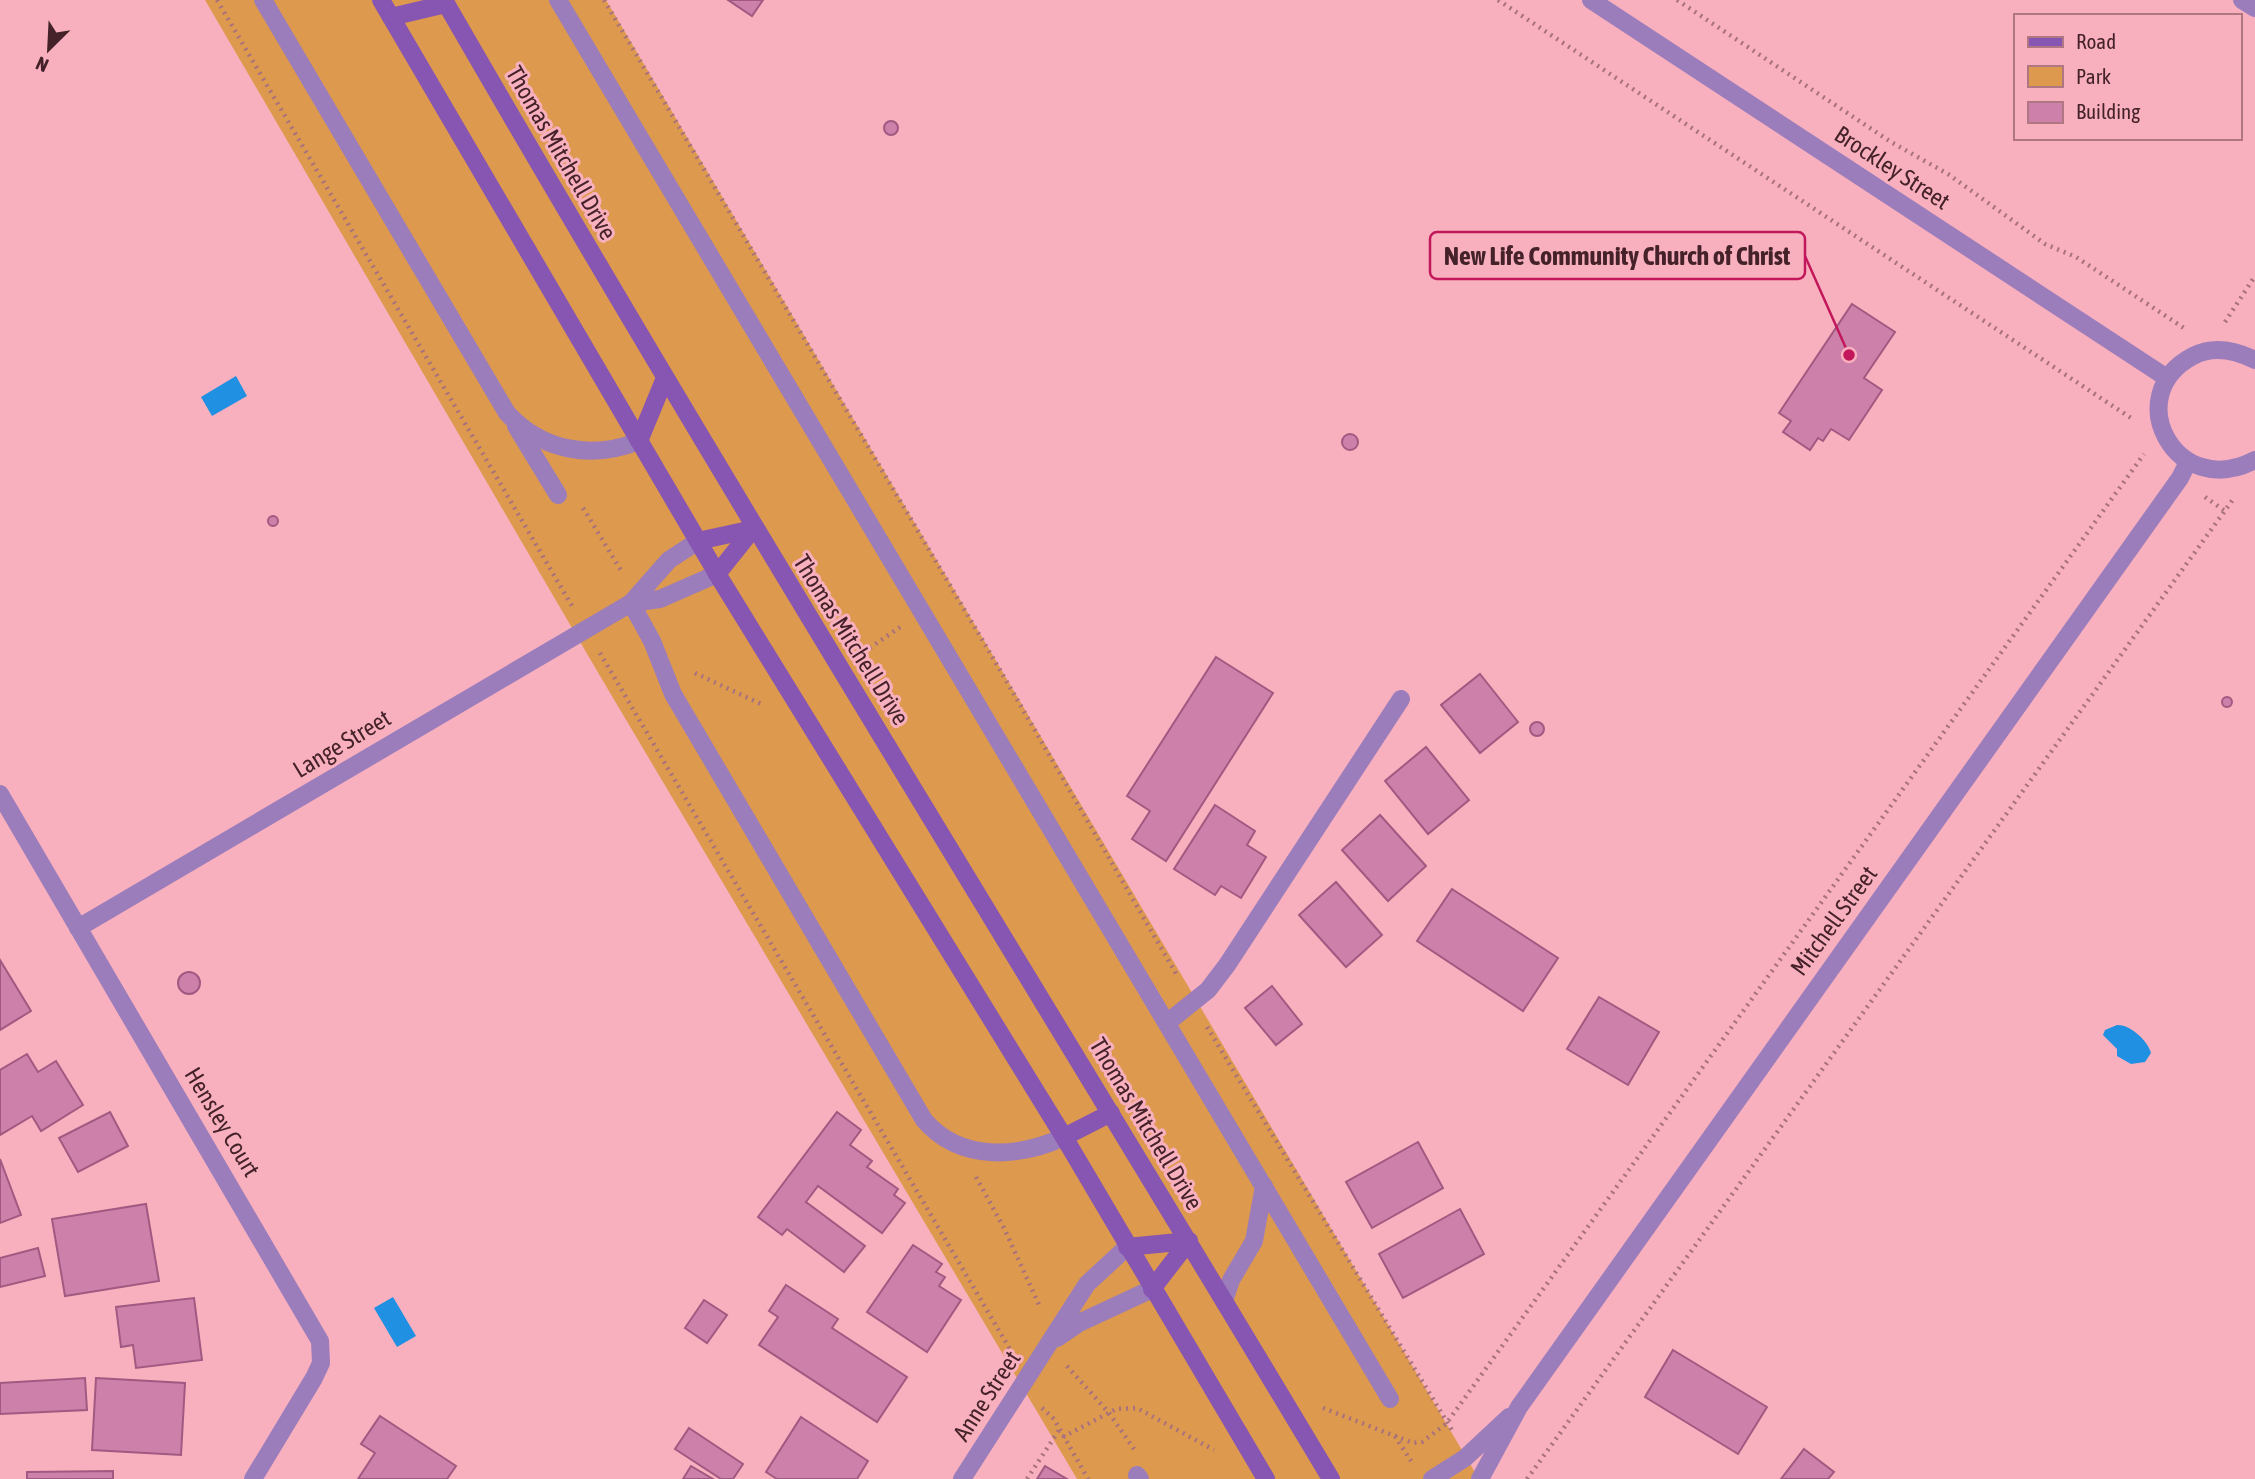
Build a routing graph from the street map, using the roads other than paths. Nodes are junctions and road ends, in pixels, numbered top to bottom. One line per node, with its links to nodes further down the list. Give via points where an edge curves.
1 (263, 0): 13 (street)
2 (381, 0): 9 (main road)
3 (404, 0): 9 (main road)
4 (558, 0): 25 (street)
5 (1591, 0): 12 (street, Brockley Street)
6 (2242, 0): 8 (street)
7 (448, 2): 9 (main road); 11 (main road, Thomas Mitchell Drive)
8 (2255, 8)
9 (391, 17): 14 (main road)
10 (2255, 360): 12 (street, via 2220,349 2200,352 2181,362)
11 (665, 378): 14 (main road); 18 (main road, Thomas Mitchell Drive)
12 (2167, 378): 16 (street, via 2160,396 2163,433 2173,450)
13 (508, 413): 14 (street, via 538,438 575,450 613,450); 17 (street)
14 (639, 441): 19 (main road)
15 (2255, 460): 16 (street, via 2221,471)
16 (2188, 462): 35 (street, Mitchell Street)
17 (558, 495)
18 (753, 529): 19 (main road); 20 (main road); 26 (main road, Thomas Mitchell Drive)
19 (698, 541): 20 (main road); 21 (street, Lange Street, via 668,560)
20 (718, 574): 21 (street, Lange Street, via 660,599); 27 (main road)
21 (631, 603): 24 (street, Lange Street); 27 (street, via 673,694 916,1107 942,1138 958,1146 1016,1152)
22 (1401, 699): 25 (street, via 1227,965 1193,1003)
23 (0, 794): 24 (street, Hensley Court)
24 (78, 929): 36 (street, Hensley Court, via 320,1341 321,1363 314,1378)
25 (1168, 1022): 28 (street)
26 (1111, 1113): 27 (main road); 29 (main road, Thomas Mitchell Drive)
27 (1064, 1137): 30 (main road)
28 (1264, 1186): 32 (street, via 1258,1230); 34 (street)
29 (1189, 1241): 30 (main road); 31 (main road); 32 (main road, Thomas Mitchell Drive)
30 (1128, 1247): 31 (main road); 33 (street, Anne Street, via 1087,1284)
31 (1152, 1289): 33 (street, Anne Street, via 1079,1323); 38 (main road)
32 (1224, 1300): 39 (main road, Thomas Mitchell Drive)
33 (1054, 1340): 37 (street, Anne Street)
34 (1390, 1399)
35 (1519, 1407): 40 (street, Mitchell Street, via 1465,1458); 41 (street, Mitchell Street)
36 (253, 1479)
37 (962, 1479)
38 (1266, 1479)
39 (1331, 1479)
40 (1432, 1479)
41 (1480, 1479)

